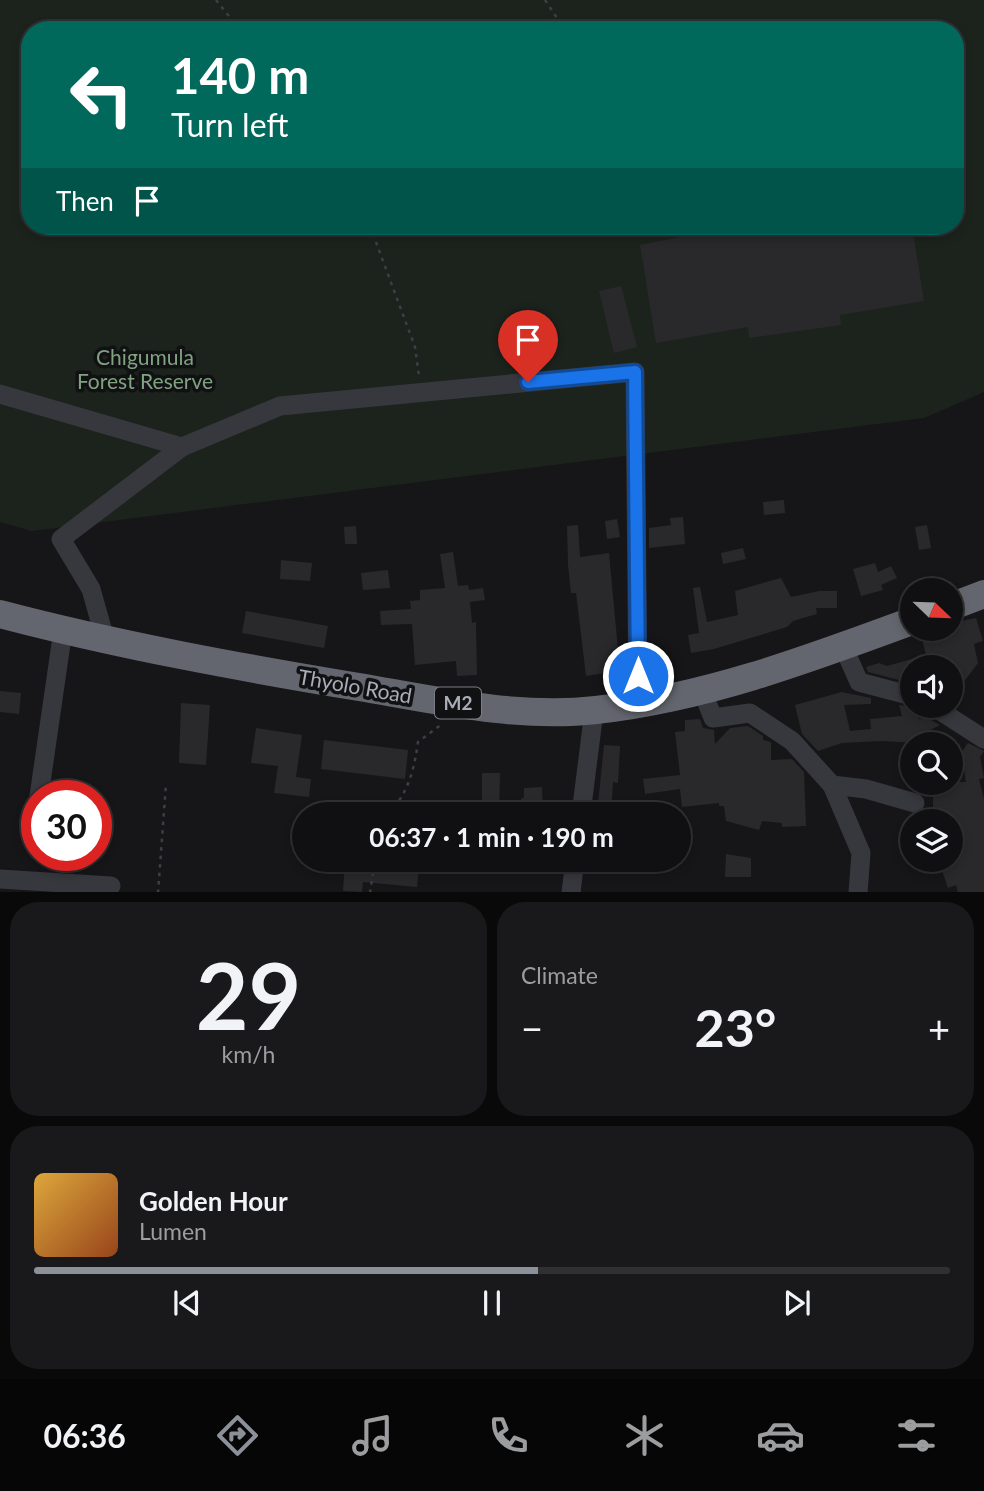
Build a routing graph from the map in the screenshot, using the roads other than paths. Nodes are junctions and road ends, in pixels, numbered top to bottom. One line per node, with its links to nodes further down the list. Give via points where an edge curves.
1 (0, 394): 2 (street)
2 (182, 447): 8 (street, via 61,540 91,589); 12 (street, via 280,406 635,372)
3 (984, 594): 4 (highway)
4 (963, 602)
5 (0, 614): 7 (highway, Thyolo Road / M2)
6 (900, 625): 9 (highway, Thyolo Road / M2)
7 (63, 630): 8 (highway, Thyolo Road / M2); 16 (street)
8 (105, 639): 13 (highway, Thyolo Road / M2, via 237,667 461,704)
9 (843, 646): 10 (highway, Thyolo Road / M2); 11 (street, via 859,682)
10 (702, 690): 12 (highway, Thyolo Road / M2); 17 (street, via 713,718 750,713 792,741)
11 (900, 693)
12 (638, 704): 13 (highway, Thyolo Road / M2)
13 (594, 711): 18 (street)
14 (951, 718): 15 (street)
15 (984, 739)
16 (41, 780)
17 (832, 785): 19 (street); 24 (street, via 862,853)
18 (583, 802)
19 (915, 803)
20 (573, 872): 23 (street)
21 (0, 879): 22 (street)
22 (111, 886)
23 (571, 892)
24 (858, 892)

